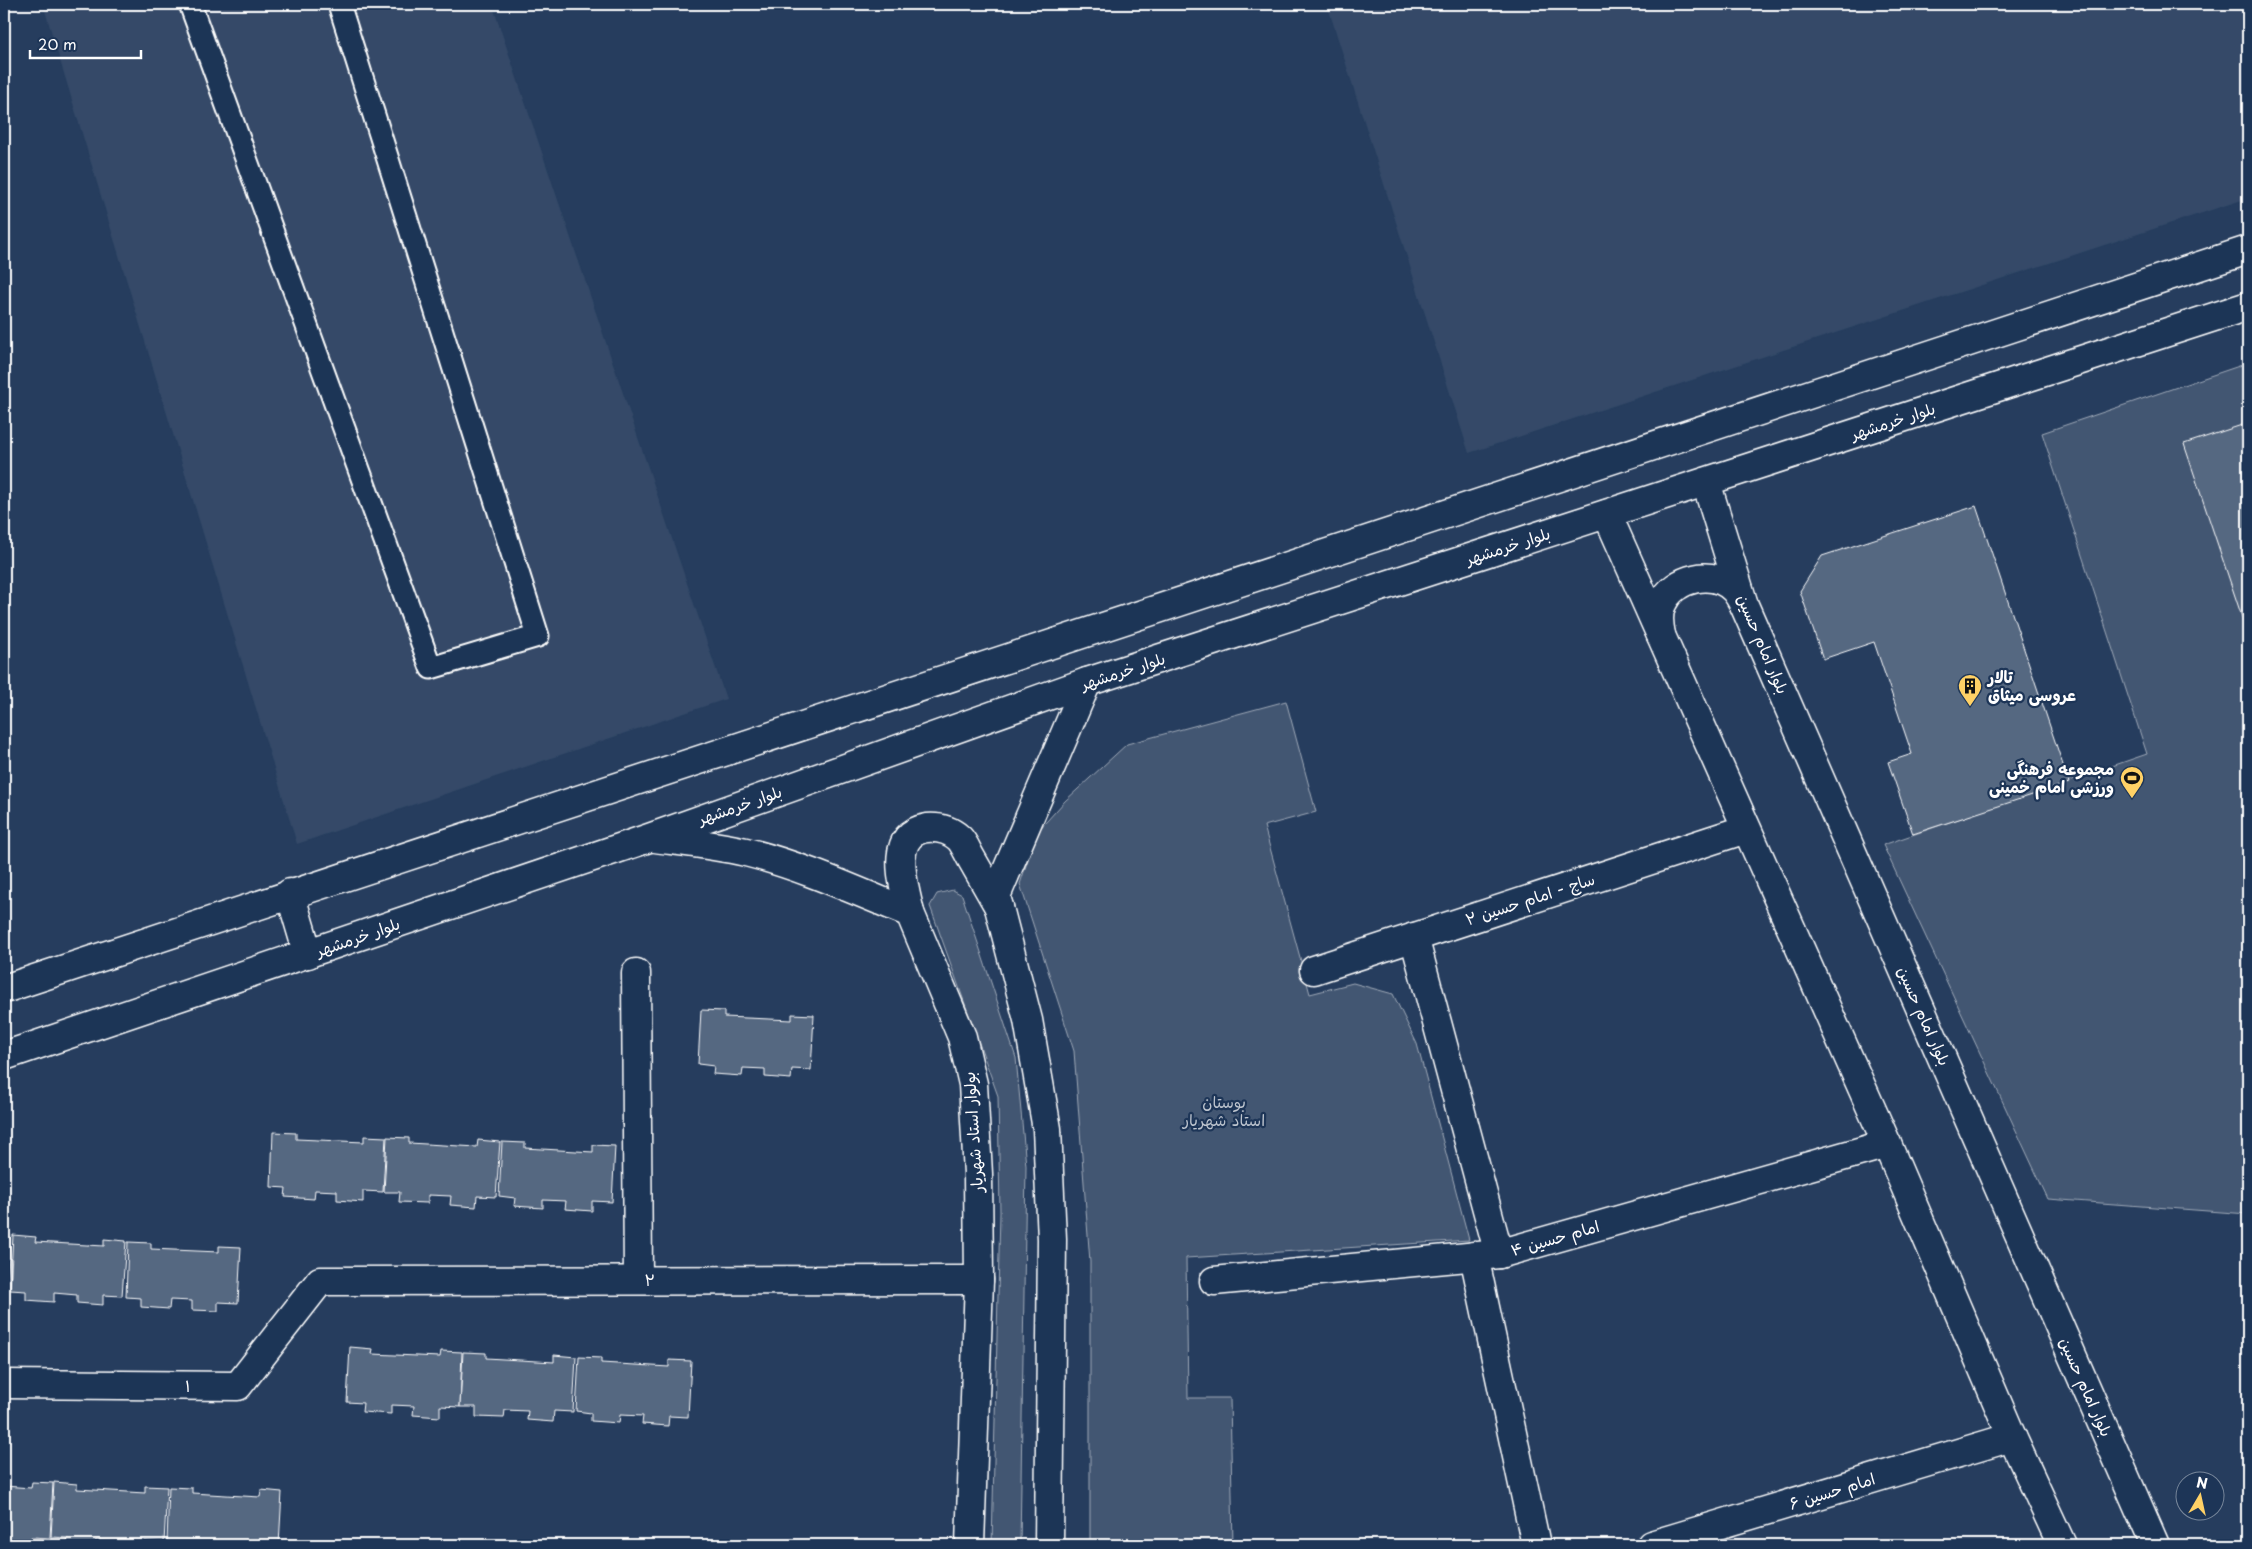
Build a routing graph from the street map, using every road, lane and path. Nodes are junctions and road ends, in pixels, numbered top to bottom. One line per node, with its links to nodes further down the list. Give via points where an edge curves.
1 (190, 4): 2 (lane, via 431,668 538,636)
2 (339, 4)
3 (2248, 250): 12 (street)
4 (2248, 306): 5 (street, بلوار خرمشهر)
5 (1706, 482): 6 (street, بلوار خرمشهر); 7 (street, بلوار امام حسین)
6 (1607, 514): 8 (street); 9 (street, بلوار خرمشهر)
7 (1744, 605): 8 (street, via 1735,590 1720,580 1703,577 1686,580 1672,590 1662,604 1658,621); 34 (street, بلوار امام حسین)
8 (1662, 639): 10 (street)
9 (1088, 682): 11 (street, بلوار خرمشهر); 13 (street, via 996,896)
10 (1746, 829): 15 (street, ساچ - امام حسین ۲); 21 (street)
11 (649, 838): 14 (street, via 746,852 817,875); 16 (street, بلوار خرمشهر)
12 (290, 893): 16 (street); 19 (street)
13 (999, 907): 14 (street, بولوار استاد شهریار, via 961,840 938,828 925,829 904,845 900,858); 30 (street, via 1028,1020 1047,1129 1052,1240)
14 (910, 913): 24 (street, بولوار استاد شهریار, via 962,1037 973,1084)
15 (1414, 937): 17 (street, ساچ - امام حسین ۲); 22 (street)
16 (308, 954): 20 (street, بلوار خرمشهر)
17 (1314, 970)
18 (636, 972): 23 (street)
19 (4, 989)
20 (4, 1056)
21 (1887, 1144): 22 (street, امام حسین ۴); 28 (street)
22 (1487, 1255): 26 (street, امام حسین ۴); 31 (street)
23 (638, 1280): 24 (street, ۲); 25 (street, ۲)
24 (979, 1280): 29 (street, بولوار استاد شهریار)
25 (320, 1281): 27 (street, ۱, via 238,1386)
26 (1214, 1281)
27 (4, 1384)
28 (2012, 1437): 32 (street, امام حسین ۶); 33 (street)
29 (970, 1545)
30 (1049, 1545)
31 (1536, 1545)
32 (1651, 1545)
33 (2062, 1545)
34 (2155, 1545)

